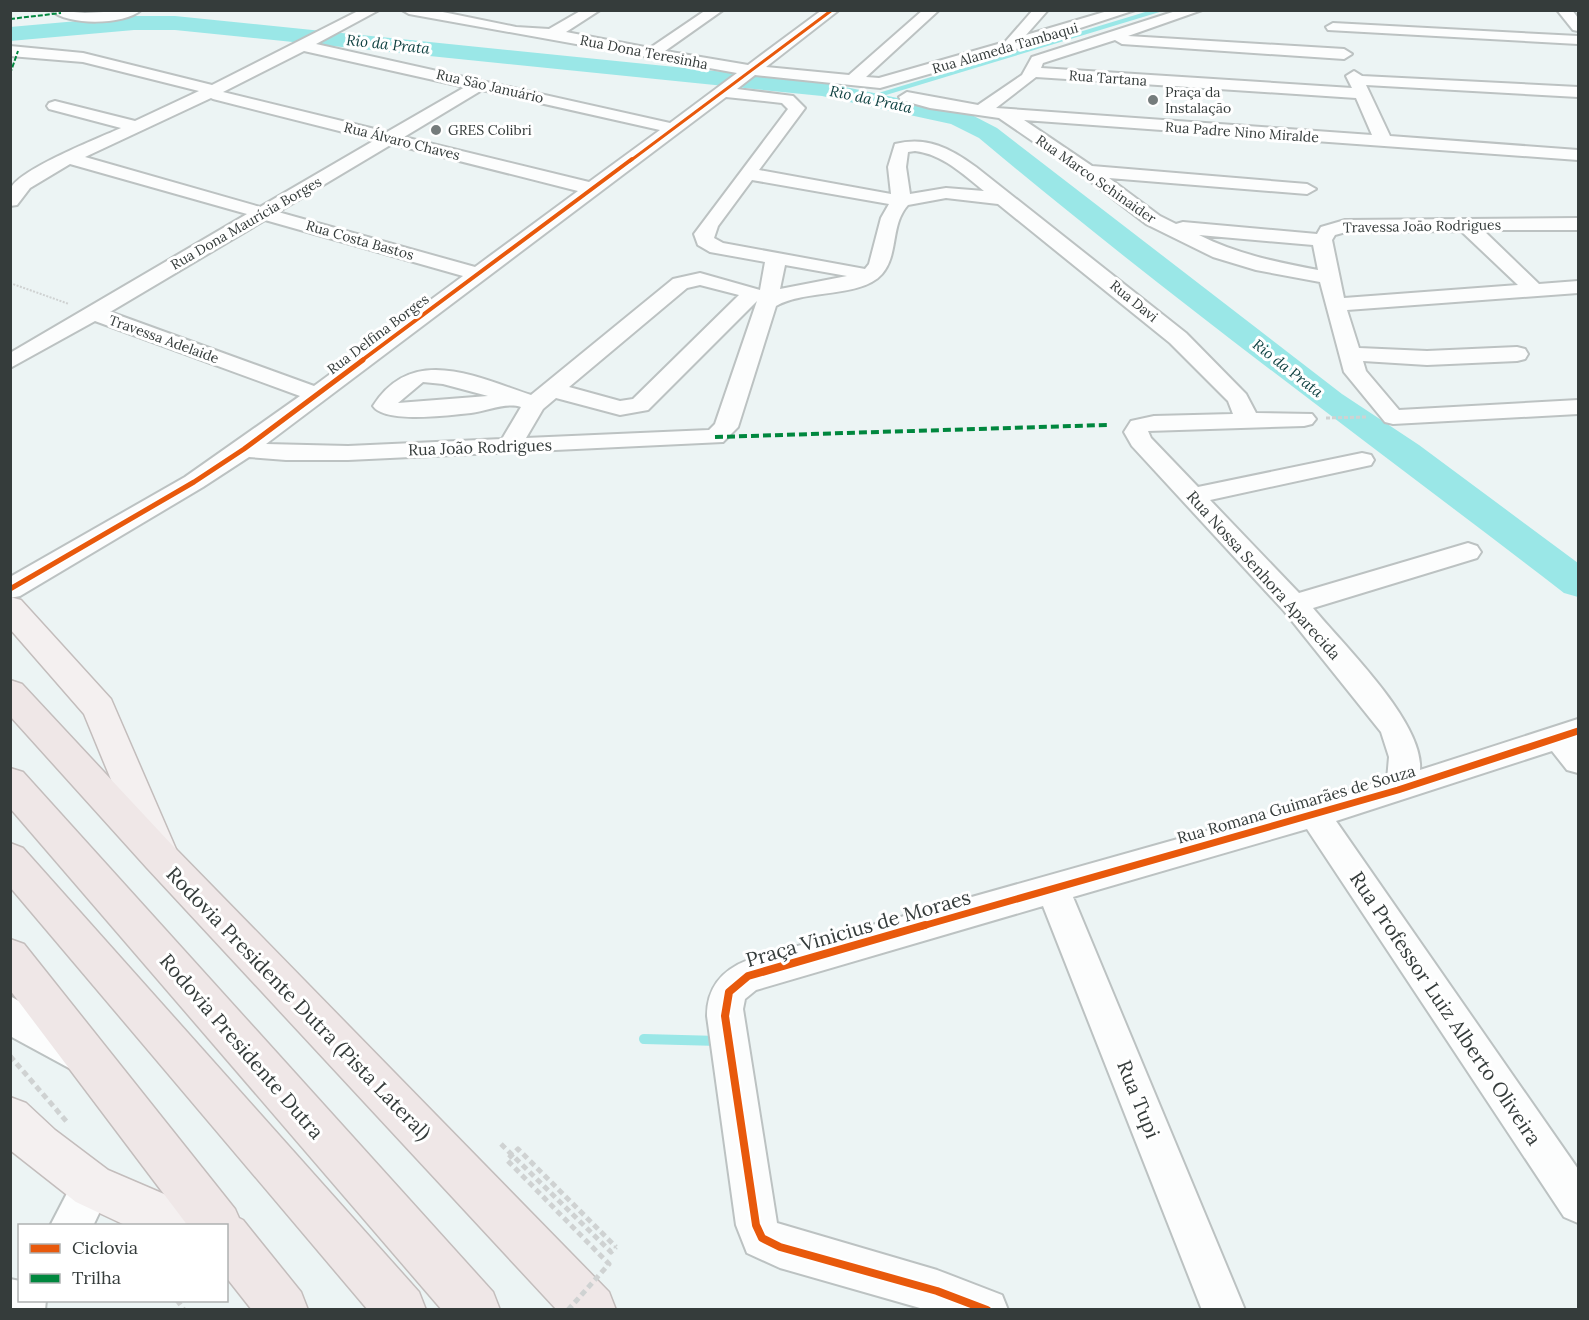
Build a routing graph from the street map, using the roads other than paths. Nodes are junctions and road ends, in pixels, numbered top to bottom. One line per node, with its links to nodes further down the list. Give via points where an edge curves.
1 (58, 10): 13 (street, via 86,17)
2 (372, 10): 25 (street)
3 (409, 10): 22 (street, Rua Dona Teresinha)
4 (593, 10): 16 (street)
5 (716, 10): 28 (street)
6 (832, 10): 31 (street, Rua Delfina Borges)
7 (932, 10): 32 (street)
8 (1041, 10): 17 (street)
9 (1128, 10): 20 (street, Rua Alameda Tambaqui)
10 (1195, 10): 23 (street)
11 (1326, 10): 18 (street)
12 (1564, 10): 19 (street)
13 (127, 12)
14 (526, 16): 16 (street)
15 (1433, 18): 21 (street)
16 (568, 25): 22 (street)
17 (1027, 26): 20 (street); 26 (street)
18 (1333, 27): 21 (street); 29 (street)
19 (1578, 27)
20 (1060, 32): 26 (street, Rua Alameda Tambaqui)
21 (1442, 32): 24 (street)
22 (552, 34): 28 (street, Rua Dona Teresinha)
23 (1108, 39): 29 (street); 30 (street, via 1046,56 1037,60)
24 (1578, 40)
25 (313, 41): 34 (street, Rua Sāo Januário); 37 (street)
26 (1007, 48): 33 (street, Rua Alameda Tambaqui)
27 (10, 51): 37 (street, Rua Álvaro Chaves, via 60,53)
28 (653, 53): 31 (street, Rua Dona Teresinha)
29 (1344, 54): 35 (street)
30 (1033, 72): 39 (street, Rua Tartana); 42 (street)
31 (749, 73): 32 (street, Rua Dona Teresinha); 36 (street, Rua Delfina Borges)
32 (852, 81): 33 (street, Rua Dona Teresinha)
33 (880, 83)
34 (481, 84): 45 (street, Rua Sāo Januário); 47 (street, Rua Dona Maurícia Borges)
35 (1359, 87): 38 (street, Rua Tartana); 39 (street, Rua Tartana); 48 (street)
36 (727, 89): 45 (street, Rua Delfina Borges); 52 (street, via 787,99 797,108)
37 (211, 92): 44 (street); 47 (street, Rua Álvaro Chaves)
38 (1578, 92)
39 (1211, 96): 46 (street)
40 (907, 97): 42 (street, Rua Padre Nino Miralde)
41 (55, 106): 44 (street)
42 (981, 111): 43 (street, Rua Padre Nino Miralde)
43 (1004, 114): 46 (street, Rua Padre Nino Miralde); 51 (street, Rua Marco Schinaider)
44 (134, 126): 50 (street)
45 (676, 129): 53 (street, Rua Delfina Borges)
46 (1215, 130): 48 (street, Rua Padre Nino Miralde)
47 (392, 137): 53 (street, Rua Álvaro Chaves); 58 (street, Rua Dona Maurícia Borges)
48 (1384, 143): 49 (street, Rua Padre Nino Miralde)
49 (1578, 155)
50 (69, 158): 56 (street, via 24,184); 58 (street, Rua Costa Bastos)
51 (1088, 171): 54 (street); 61 (street, Rua Marco Schinaider)
52 (749, 174): 57 (street); 63 (street, via 709,225 705,241 717,248)
53 (594, 189): 64 (street, Rua Delfina Borges)
54 (1307, 189)
55 (1003, 199): 57 (street, via 946,193); 57 (street, Rua Davi, via 948,154 907,145 901,148 896,163); 79 (street, Rua Davi, via 1178,338 1238,399)
56 (10, 201)
57 (902, 201): 65 (street, via 890,216 878,264)
58 (265, 212): 64 (street, Rua Costa Bastos); 71 (street, Rua Dona Maurícia Borges)
59 (1578, 224): 60 (street, Travessa Joāo Rodrigues)
60 (1466, 225): 62 (street, Travessa Joāo Rodrigues, via 1345,226 1328,231); 68 (street)
61 (1166, 226): 62 (street); 66 (street, Rua Marco Schinaider, via 1220,253)
62 (1322, 240): 66 (street, Travessa Joāo Rodrigues)
63 (776, 259): 65 (street); 69 (street)
64 (477, 274): 76 (street, Rua Delfina Borges)
65 (870, 274): 69 (street, via 784,294)
66 (1329, 278): 70 (street, Travessa Joāo Rodrigues)
67 (1578, 287): 68 (street)
68 (1534, 290): 70 (street)
69 (767, 303): 80 (street, Rua João Rodrigues, via 726,427 716,437)
70 (1335, 305): 72 (street, Travessa Joāo Rodrigues)
71 (93, 313): 74 (street, Rua Dona Maurícia Borges); 76 (street, Travessa Adelaide)
72 (1349, 354): 73 (street, via 1427,358); 77 (street, Travessa Joāo Rodrigues, via 1355,372 1385,417)
73 (1517, 354)
74 (10, 362)
75 (554, 390): 75 (street, via 686,280 699,279 751,292 747,302 640,405 620,408); 80 (street, via 525,401 524,419)
76 (318, 395): 81 (street, Rua Delfina Borges)
77 (1578, 407)
78 (1314, 419): 79 (street)
79 (1248, 420): 83 (street, Rua Nossa Senhora Aparecida, via 1154,423 1136,429 1140,441)
80 (511, 445): 81 (street, Rua João Rodrigues, via 311,453)
81 (244, 449): 85 (street, Rua Delfina Borges)
82 (1362, 460): 83 (street)
83 (1194, 496): 86 (street, Rua Nossa Senhora Aparecida)
84 (1468, 552): 86 (street)
85 (10, 589)
86 (1294, 604): 92 (street, Rua Nossa Senhora Aparecida, via 1396,731 1405,764)
87 (10, 608): 94 (main road, via 99,708)
88 (10, 693): 94 (highway, Rodovia Presidente Dutra (Pista Lateral))
89 (1568, 734): 90 (street); 92 (street, Rua Romana Guimarães de Souza)
90 (1578, 761)
91 (10, 782): 110 (highway, Rodovia Presidente Dutra)
92 (1398, 790): 93 (street, Rua Romana Guimarães de Souza)
93 (1314, 814): 96 (street, Rua Romana Guimarães de Souza); 103 (street, Rua Professor Luiz Alberto Oliveira)
94 (160, 857): 111 (highway, Rodovia Presidente Dutra (Pista Lateral))
95 (10, 859): 109 (highway)
96 (1053, 889): 97 (street, Rua Romana Guimarães de Souza); 113 (street, Rua Tupi)
97 (1020, 898): 112 (street, Praça Vinicius de Moraes, via 748,976 732,986 725,1004 756,1225 762,1238 780,1247 937,1291)
98 (10, 957): 100 (highway)
99 (10, 1013): 100 (street, via 27,1027)
100 (91, 1061): 106 (highway)
101 (10, 1119): 102 (main road)
102 (92, 1186): 104 (street); 105 (main road)
103 (1578, 1203)
104 (71, 1224)
105 (178, 1224)
106 (216, 1224)
107 (228, 1240): 108 (highway)
108 (282, 1310)
109 (401, 1310)
110 (475, 1310)
111 (591, 1310)
112 (987, 1310)
113 (1224, 1310)

